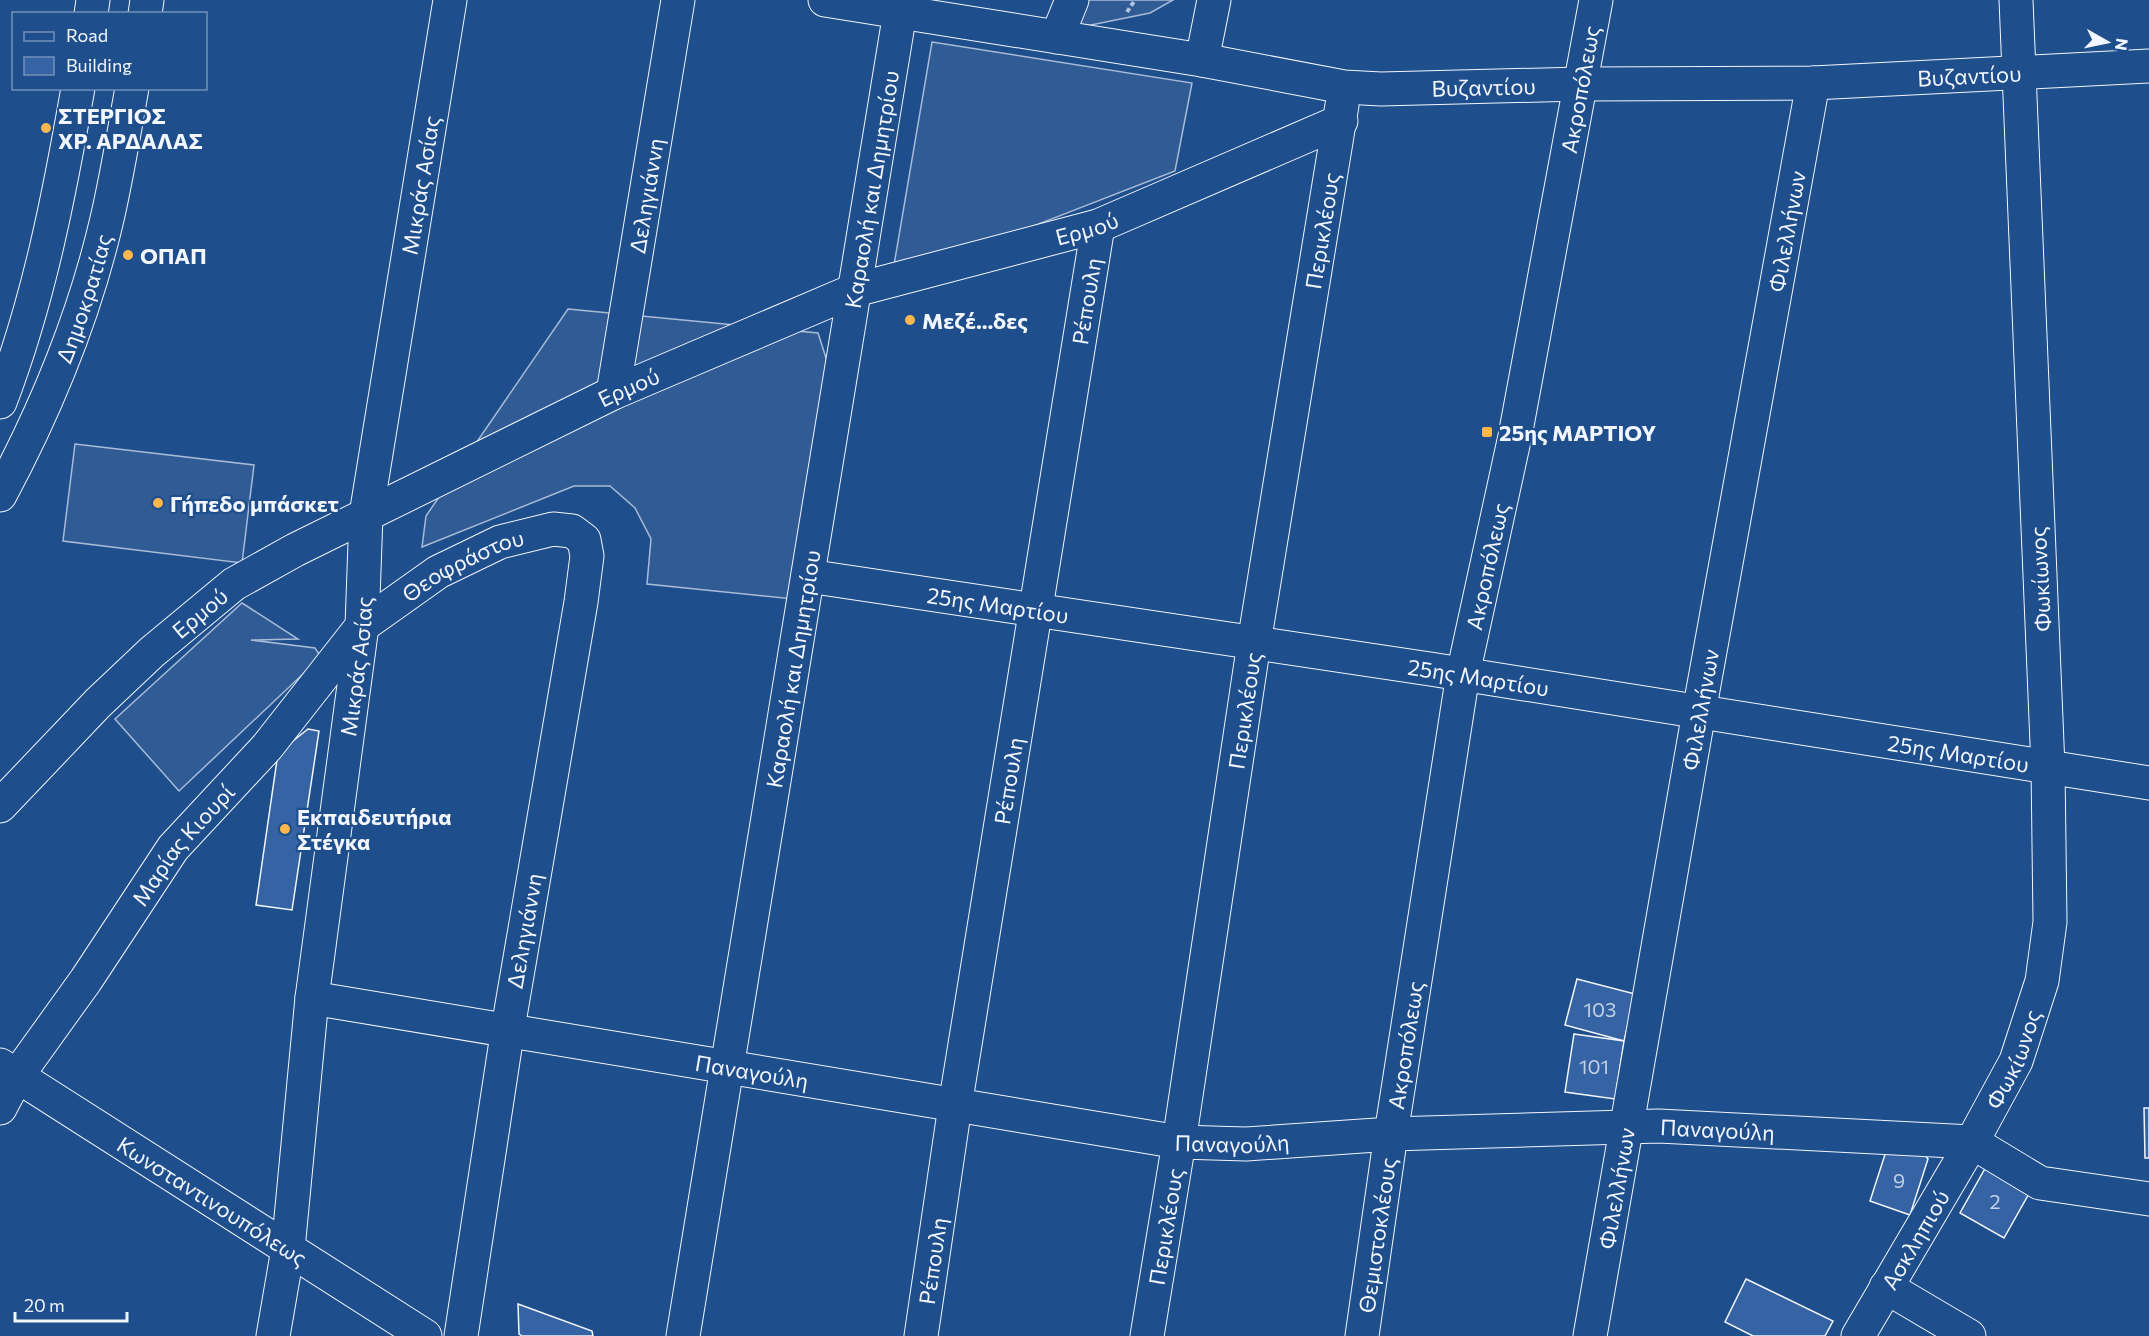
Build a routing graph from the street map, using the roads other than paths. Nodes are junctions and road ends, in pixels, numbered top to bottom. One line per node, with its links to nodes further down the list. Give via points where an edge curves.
1 (450, 0): 24 (street, Μικράς Ασίας)
2 (678, 0): 21 (street, Δεληγιάννη)
3 (825, 0): 8 (street, Βυζαντίου)
4 (1072, 0): 9 (street)
5 (1215, 0): 10 (street)
6 (1596, 0): 13 (street, Ακροπόλεως)
7 (2016, 0): 12 (street, Φωκίωνος)
8 (901, 6): 9 (street, Βυζαντίου); 20 (street, Καραολή και Δημητρίου)
9 (1057, 37): 10 (street, Βυζαντίου)
10 (1202, 60): 15 (street, Βυζαντίου)
11 (2149, 66): 12 (street, Βυζαντίου)
12 (2018, 74): 14 (street, Βυζαντίου); 32 (street, Φωκίωνος)
13 (1580, 84): 14 (street, Βυζαντίου); 15 (street, Βυζαντίου); 30 (street, Ακροπόλεως, via 1515,436)
14 (1814, 84): 31 (street, Φιλελλήνων)
15 (1344, 87): 18 (street, Περικλέους)
16 (78, 90): 22 (street, Δημοκρατίας, via 43,268)
17 (132, 90): 23 (street, Δημοκρατίας, via 107,219 89,280 29,440)
18 (1341, 121): 19 (street, Ερμού); 29 (street, Περικλέους)
19 (1098, 226): 20 (street, Ερμού); 27 (street, Ρέπουλη)
20 (855, 290): 21 (street, Ερμού); 26 (street, Καραολή και Δημητρίου)
21 (613, 393): 24 (street, Ερμού)
22 (0, 402)
23 (0, 495)
24 (366, 515): 28 (street, Μικράς Ασίας); 34 (street, Ερμού, via 234,584 201,610 98,703)
25 (572, 531): 28 (street, Θεοφράστου, via 553,529 500,542 438,572); 36 (street, Δεληγιάννη, via 584,540 587,556)
26 (808, 576): 27 (street, 25ης Μαρτίου); 37 (street, Καραολή και Δημητρίου)
27 (1035, 610): 29 (street, 25ης Μαρτίου); 39 (street, Ρέπουλη)
28 (362, 626): 35 (street, Μικράς Ασίας); 38 (street, Μαρίας Κιουρί, via 267,747 173,848 86,980)
29 (1254, 643): 30 (street, 25ης Μαρτίου); 43 (street, Περικλέους)
30 (1463, 674): 31 (street, 25ης Μαρτίου); 42 (street, Ακροπόλεως)
31 (1699, 712): 32 (street, 25ης Μαρτίου); 41 (street, Φιλελλήνων)
32 (2048, 767): 33 (street, 25ης Μαρτίου); 44 (street, Φωκίωνος, via 2050,922 2042,981 2016,1060)
33 (2149, 783)
34 (0, 806)
35 (312, 998): 36 (street, Παναγούλη); 46 (street, Μικράς Ασίας)
36 (508, 1028): 37 (street, Παναγούλη); 50 (street, Δεληγιάννη)
37 (728, 1065): 39 (street, Παναγούλη); 51 (street, Καραολή και Δημητρίου)
38 (9, 1071): 40 (street); 46 (street, Κωνσταντινουπόλεως)
39 (955, 1106): 43 (street, Παναγούλη); 52 (street, Ρέπουλη)
40 (0, 1108)
41 (1626, 1127): 42 (street, Παναγούλη); 44 (street, Παναγούλη); 55 (street, Φιλελλήνων)
42 (1390, 1134): 43 (street, Παναγούλη, via 1246,1144); 54 (street, Θεμιστοκλέους)
43 (1179, 1142): 53 (street, Περικλέους)
44 (1972, 1142): 45 (street, Παναγούλη, via 2040,1183); 47 (street, Ασκληπιού)
45 (2149, 1199)
46 (288, 1249): 48 (street, Κωνσταντινουπόλεως); 49 (street, Μικράς Ασίας)
47 (1886, 1287): 56 (street, Ασκληπιού); 57 (street)
48 (416, 1333)
49 (273, 1336)
50 (461, 1336)
51 (683, 1336)
52 (921, 1336)
53 (1147, 1336)
54 (1362, 1336)
55 (1590, 1336)
56 (1858, 1336)
57 (1969, 1336)

